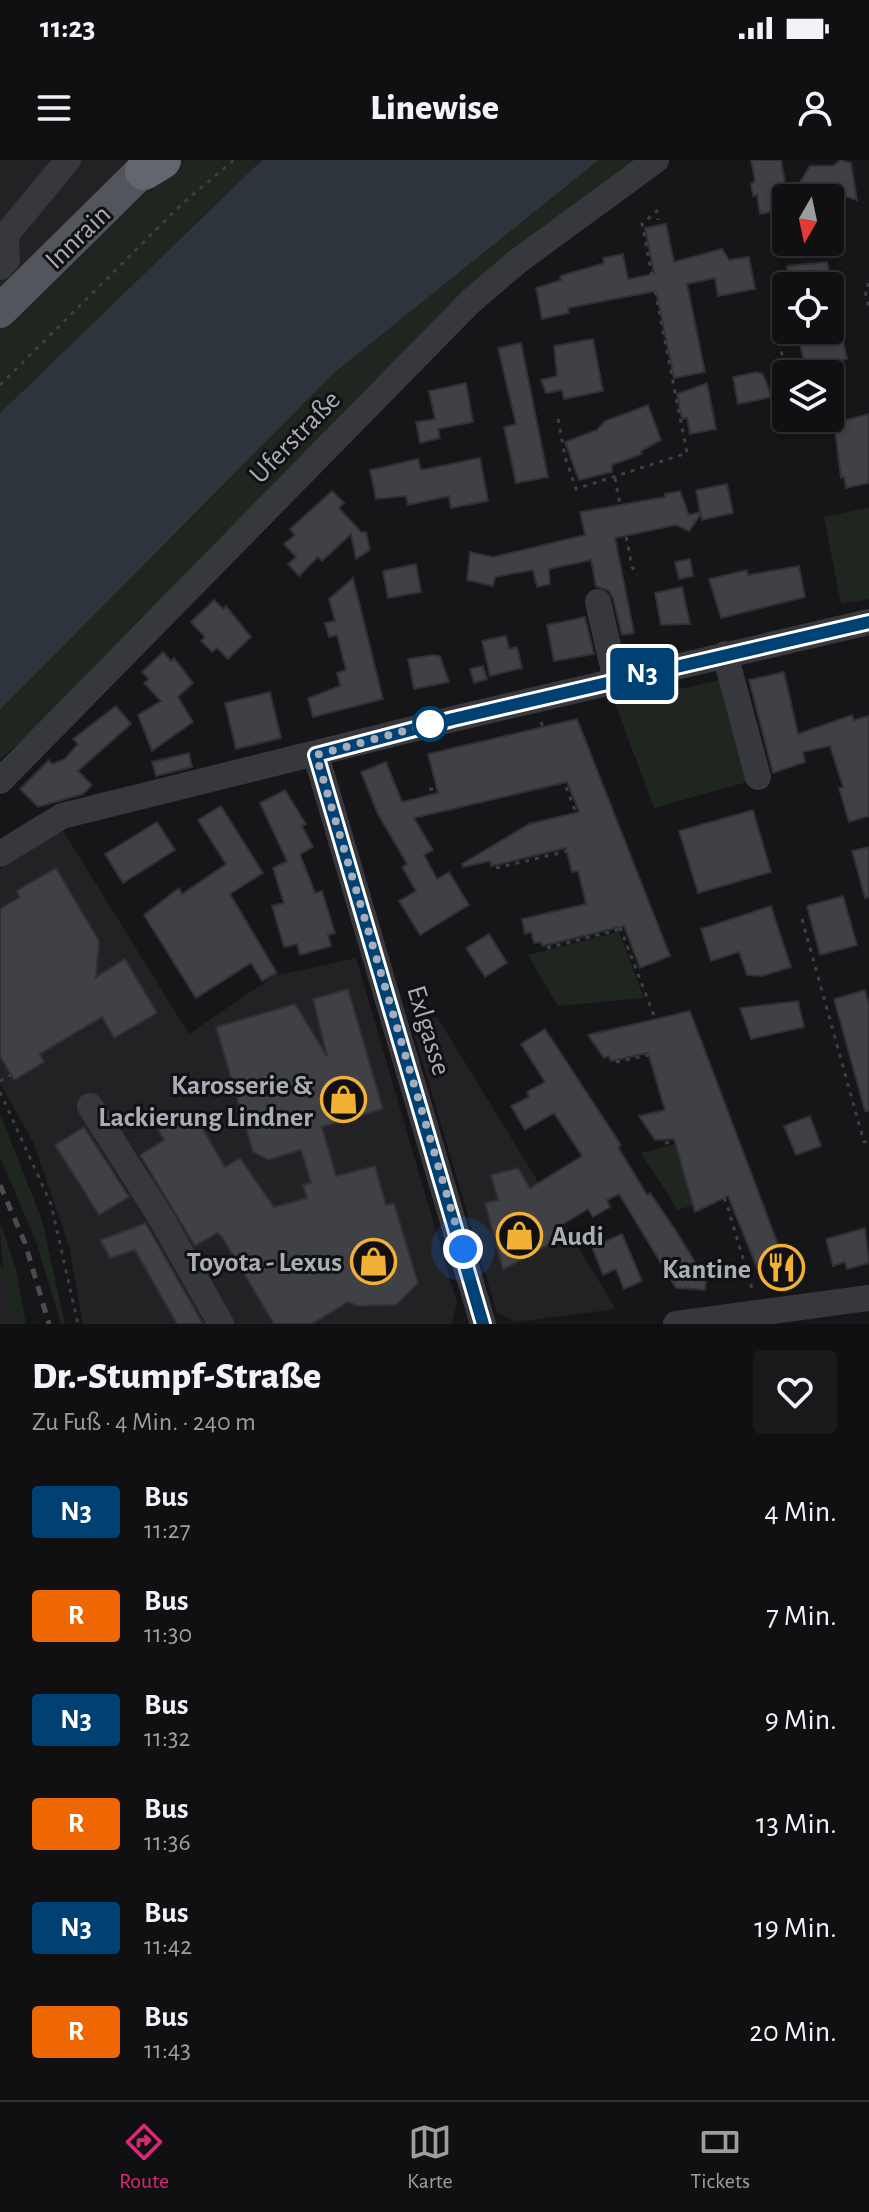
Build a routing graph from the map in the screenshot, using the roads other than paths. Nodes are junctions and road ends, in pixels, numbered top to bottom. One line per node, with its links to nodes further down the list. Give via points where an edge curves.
1 (68, 160): 4 (street)
2 (656, 160): 13 (street, Uferstraße, via 471,301)
3 (153, 164): 6 (main road, Innrain)
4 (3, 239): 5 (street, via 7,260)
5 (0, 267)
6 (0, 311)
7 (598, 602): 10 (street)
8 (869, 622): 9 (street)
9 (725, 654): 10 (street); 12 (street)
10 (616, 680): 11 (street)
11 (316, 755): 14 (street, via 62,816); 19 (street, Exlgasse)
12 (758, 777)
13 (0, 781)
14 (0, 854)
15 (90, 1106): 18 (street)
16 (869, 1298): 17 (street)
17 (789, 1317): 20 (street)
18 (221, 1324)
19 (483, 1324)
20 (676, 1324)

